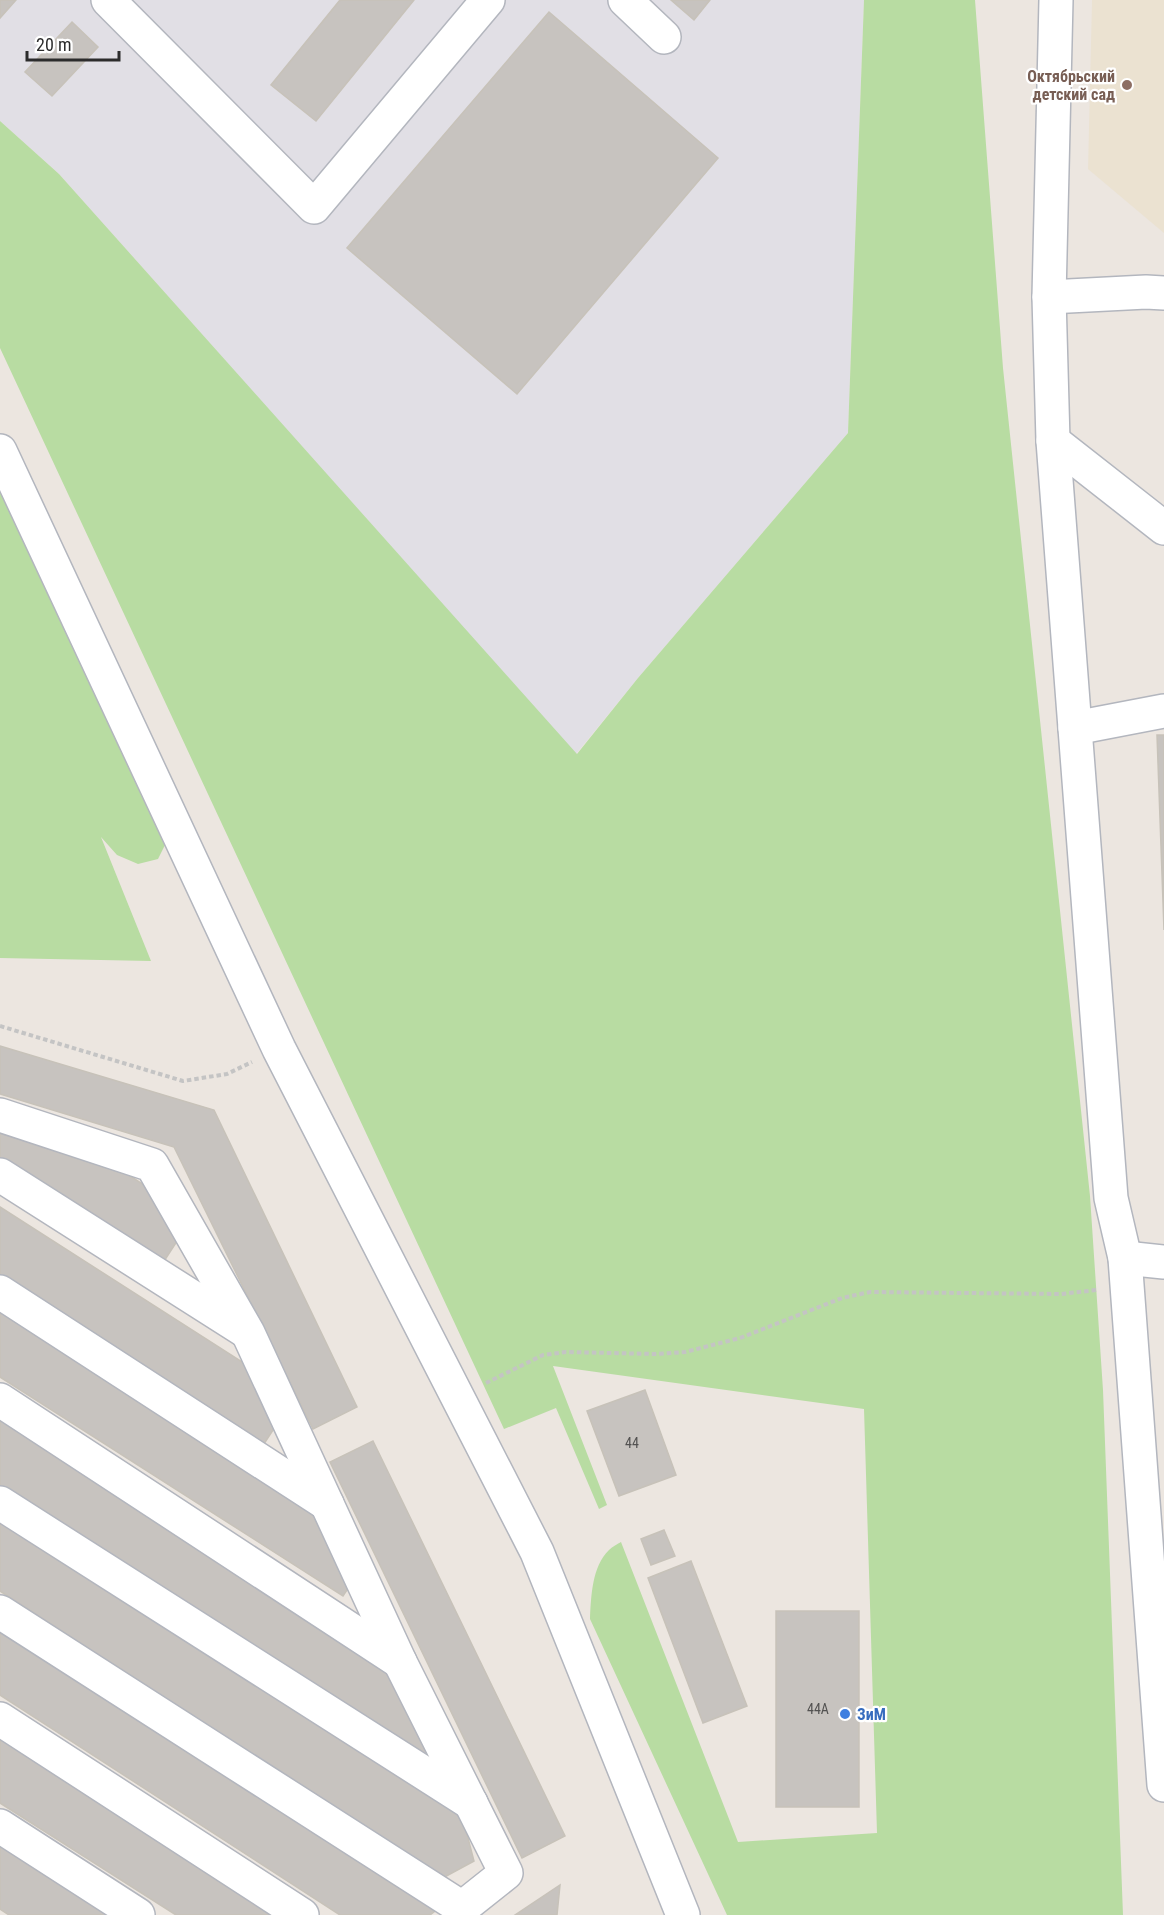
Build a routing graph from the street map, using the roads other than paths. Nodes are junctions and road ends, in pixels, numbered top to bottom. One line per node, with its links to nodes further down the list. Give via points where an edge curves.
1 (108, 0): 2 (street, via 314,207)
2 (488, 0)
3 (625, 0): 5 (street)
4 (1056, 0): 7 (street)
5 (664, 37)
6 (1164, 293): 7 (street)
7 (1049, 297): 8 (street)
8 (1053, 441): 10 (street); 12 (street)
9 (0, 450): 31 (street, via 279,1049 537,1552)
10 (1164, 528)
11 (1164, 711): 12 (street)
12 (1075, 728): 15 (street, via 1111,1198)
13 (0, 1115): 18 (street, via 152,1164)
14 (0, 1175): 18 (street)
15 (1125, 1258): 16 (street); 25 (street)
16 (1164, 1262)
17 (0, 1292): 21 (street)
18 (248, 1333): 21 (street)
19 (0, 1400): 23 (street)
20 (0, 1503): 26 (street)
21 (327, 1504): 23 (street)
22 (0, 1612): 28 (street)
23 (400, 1662): 26 (street)
24 (0, 1719): 30 (street)
25 (1164, 1785)
26 (471, 1803): 28 (street, via 506,1873)
27 (0, 1826): 29 (street)
28 (457, 1911)
29 (138, 1915)
30 (302, 1915)
31 (683, 1915)

